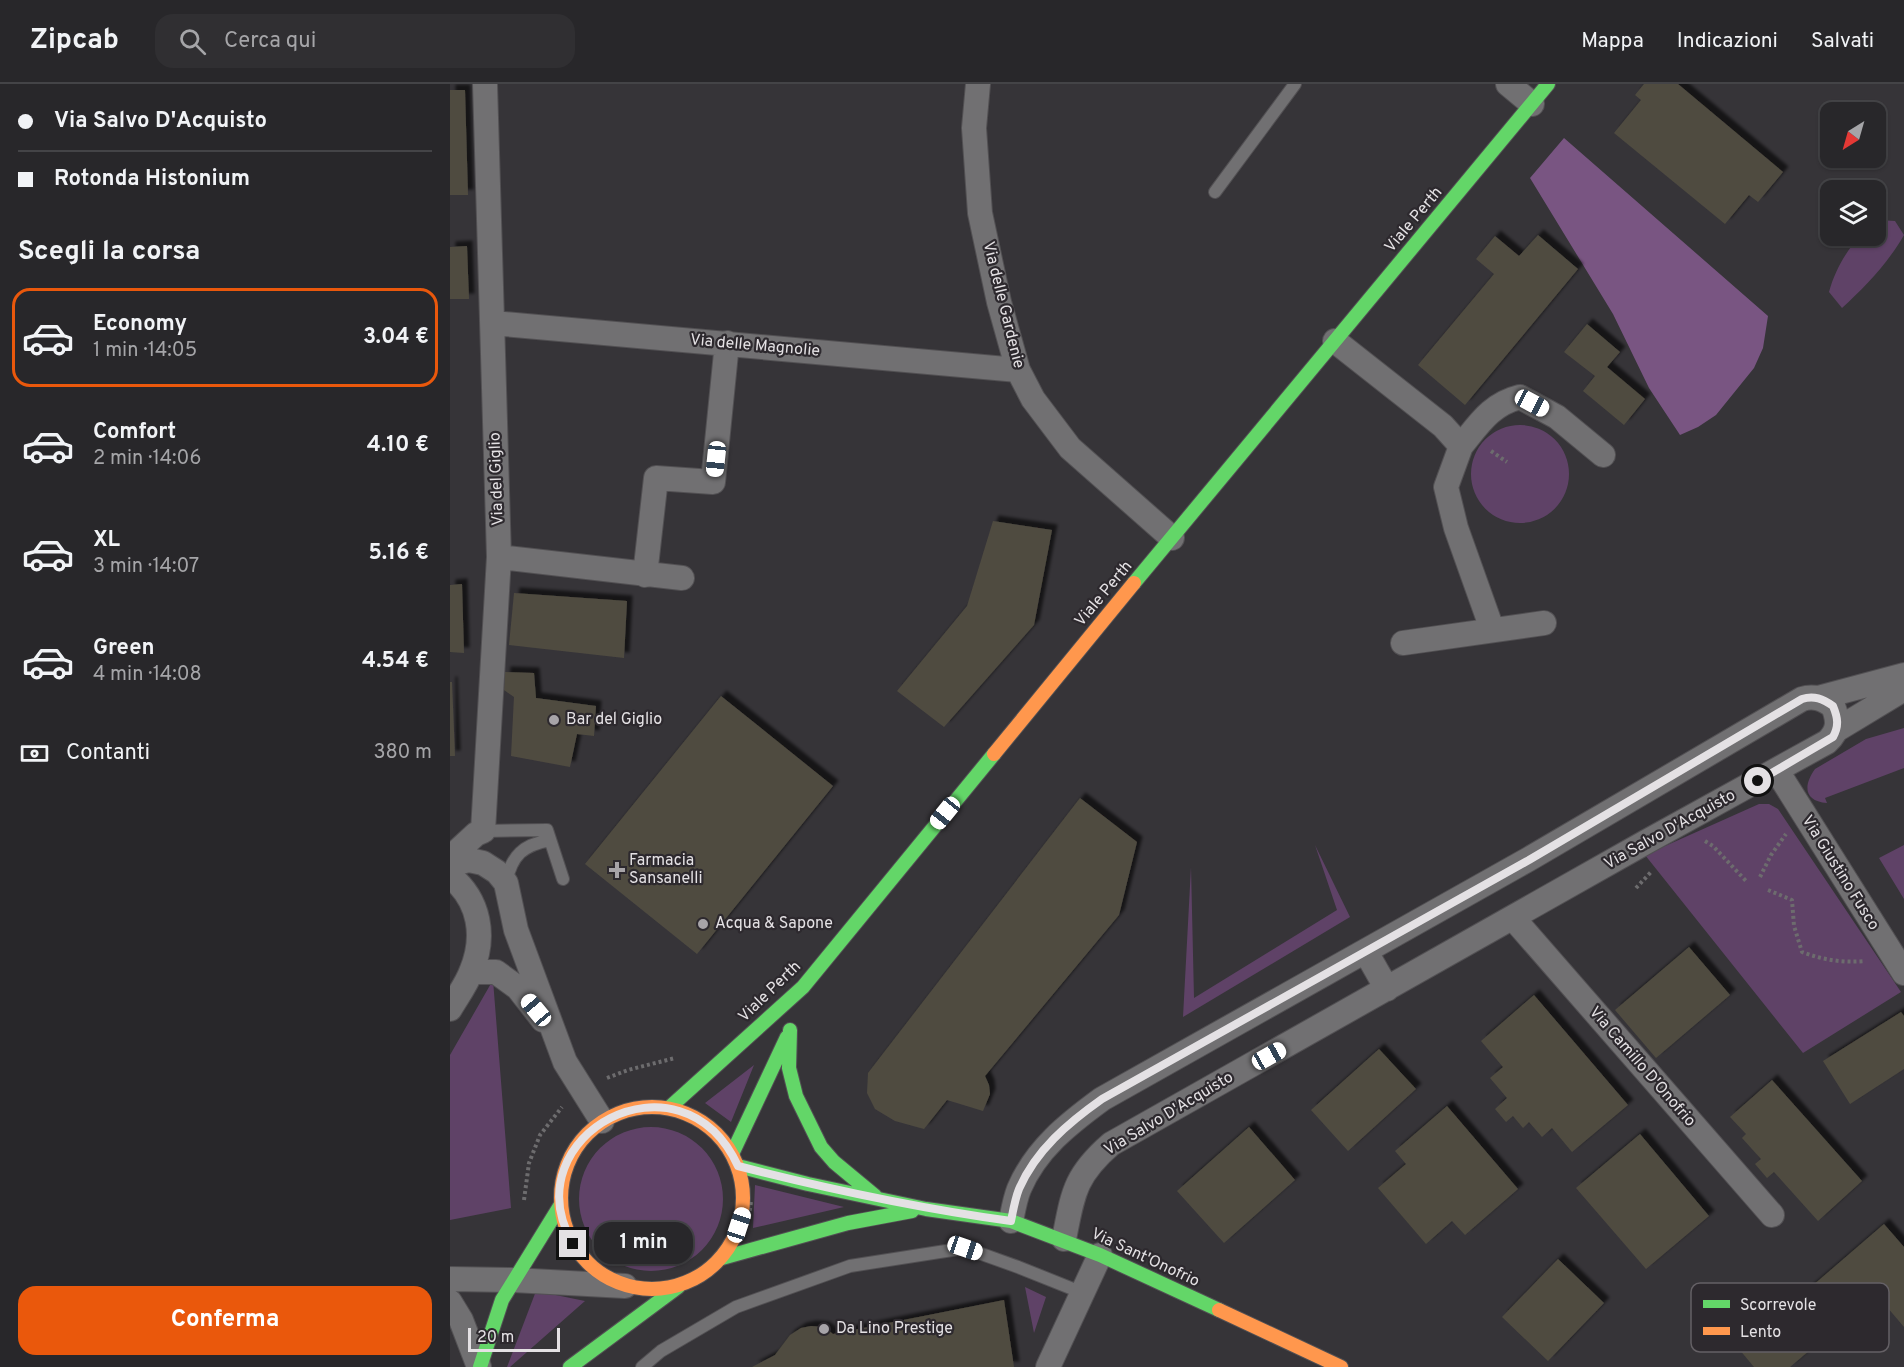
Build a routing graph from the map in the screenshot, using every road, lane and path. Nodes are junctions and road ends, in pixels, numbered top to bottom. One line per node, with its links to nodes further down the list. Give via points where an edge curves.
1 (485, 84): 8 (street, Via del Giglio)
2 (978, 84): 11 (street, Via delle Gardenie, via 974,128 980,213)
3 (1295, 84): 7 (lane)
4 (1508, 84): 6 (street)
5 (1548, 84): 6 (main road, Viale Perth)
6 (1532, 104): 9 (main road, Viale Perth)
7 (1215, 192)
8 (493, 323): 10 (street, Via delle Magnolie); 15 (street, Via del Giglio)
9 (1335, 341): 12 (street, via 1443,426); 14 (main road, Viale Perth)
10 (727, 344): 11 (street, Via delle Magnolie); 16 (street, via 713,482 656,478)
11 (1018, 370): 14 (street, Via delle Gardenie, via 1033,399 1070,448)
12 (1461, 446): 13 (street, via 1487,414 1506,400 1520,397 1557,417); 19 (street, via 1446,487 1456,528)
13 (1603, 455)
14 (1172, 538): 45 (main road, Viale Perth)
15 (499, 557): 16 (street); 27 (street, Via del Giglio)
16 (645, 574): 17 (street)
17 (682, 578)
18 (1544, 623): 19 (street)
19 (1492, 629): 20 (street)
20 (1403, 643)
21 (1904, 675): 23 (street)
22 (1904, 689): 24 (street, Via Salvo D'Acquisto)
23 (1818, 698): 24 (street, via 1833,706); 41 (street, via 1802,699)
24 (1838, 729): 25 (street, Via Salvo D'Acquisto, via 1827,742)
25 (1777, 771): 26 (street, Via Giustino Fusco); 40 (street, Via Salvo D'Acquisto)
26 (1807, 819): 33 (path, via 1786,832); 42 (street, Via Giustino Fusco)
27 (483, 831): 28 (lane); 30 (street)
28 (549, 835): 34 (lane); 37 (lane, via 532,843 510,864)
29 (1702, 839): 36 (path)
30 (450, 858)
31 (450, 865): 37 (street, via 469,860 483,864)
32 (1656, 868): 38 (path)
33 (1760, 877)
34 (563, 879)
35 (457, 882): 43 (street, via 473,903 479,932)
36 (1747, 882)
37 (506, 883): 49 (street, via 516,930)
38 (1636, 888)
39 (1768, 890): 42 (path, via 1792,900 1802,952 1821,959 1852,962 1879,960)
40 (1513, 918): 46 (street, Via Salvo D'Acquisto); 59 (street, Via Camillo D'Onofrio)
41 (1366, 952): 46 (street); 60 (street, via 1102,1099 1075,1118 1030,1167)
42 (1891, 953): 44 (street, Via Giustino Fusco)
43 (471, 972): 47 (street); 49 (street, via 496,972 518,988)
44 (1904, 973)
45 (803, 987): 48 (main road); 52 (main road, Viale Perth)
46 (1387, 989): 61 (street, Via Salvo D'Acquisto, via 1111,1144 1079,1180)
47 (450, 1009)
48 (794, 1019): 54 (main road); 55 (main road, Via Sant'Onofrio, via 789,1068 796,1096 821,1147)
49 (557, 1038): 51 (street)
50 (676, 1057): 51 (path, via 628,1070)
51 (582, 1089): 53 (street); 56 (path, via 573,1092 540,1135 529,1163)
52 (669, 1108): 53 (main road, via 623,1111); 54 (main road, via 694,1117 716,1133)
53 (602, 1121): 57 (main road, via 569,1158)
54 (735, 1160): 55 (main road, Via Sant'Onofrio, via 808,1184); 63 (main road, via 743,1189 742,1214 735,1237)
55 (876, 1197): 58 (main road, Via Sant'Onofrio)
56 (524, 1202)
57 (560, 1206): 65 (main road); 66 (main road, via 567,1232 580,1256 600,1274)
58 (926, 1209): 60 (main road, Via Sant'Onofrio); 63 (main road, Via Sant'Onofrio, via 848,1222)
59 (1772, 1215)
60 (1011, 1221): 61 (main road, Via Sant'Onofrio)
61 (1064, 1239): 62 (main road, Via Sant'Onofrio)
62 (1100, 1256): 68 (street); 74 (main road, Via Sant'Onofrio)
63 (722, 1258): 67 (main road, via 702,1275)
64 (450, 1279): 65 (street)
65 (513, 1280): 66 (street); 70 (main road, via 502,1300)
66 (625, 1286): 67 (main road, via 651,1290)
67 (678, 1287): 71 (main road)
68 (1083, 1293): 72 (lane, via 965,1248 850,1266 736,1307 661,1351); 73 (street)
69 (450, 1302): 70 (street)
70 (480, 1367)
71 (570, 1367)
72 (642, 1367)
73 (1048, 1367)
74 (1341, 1367)

